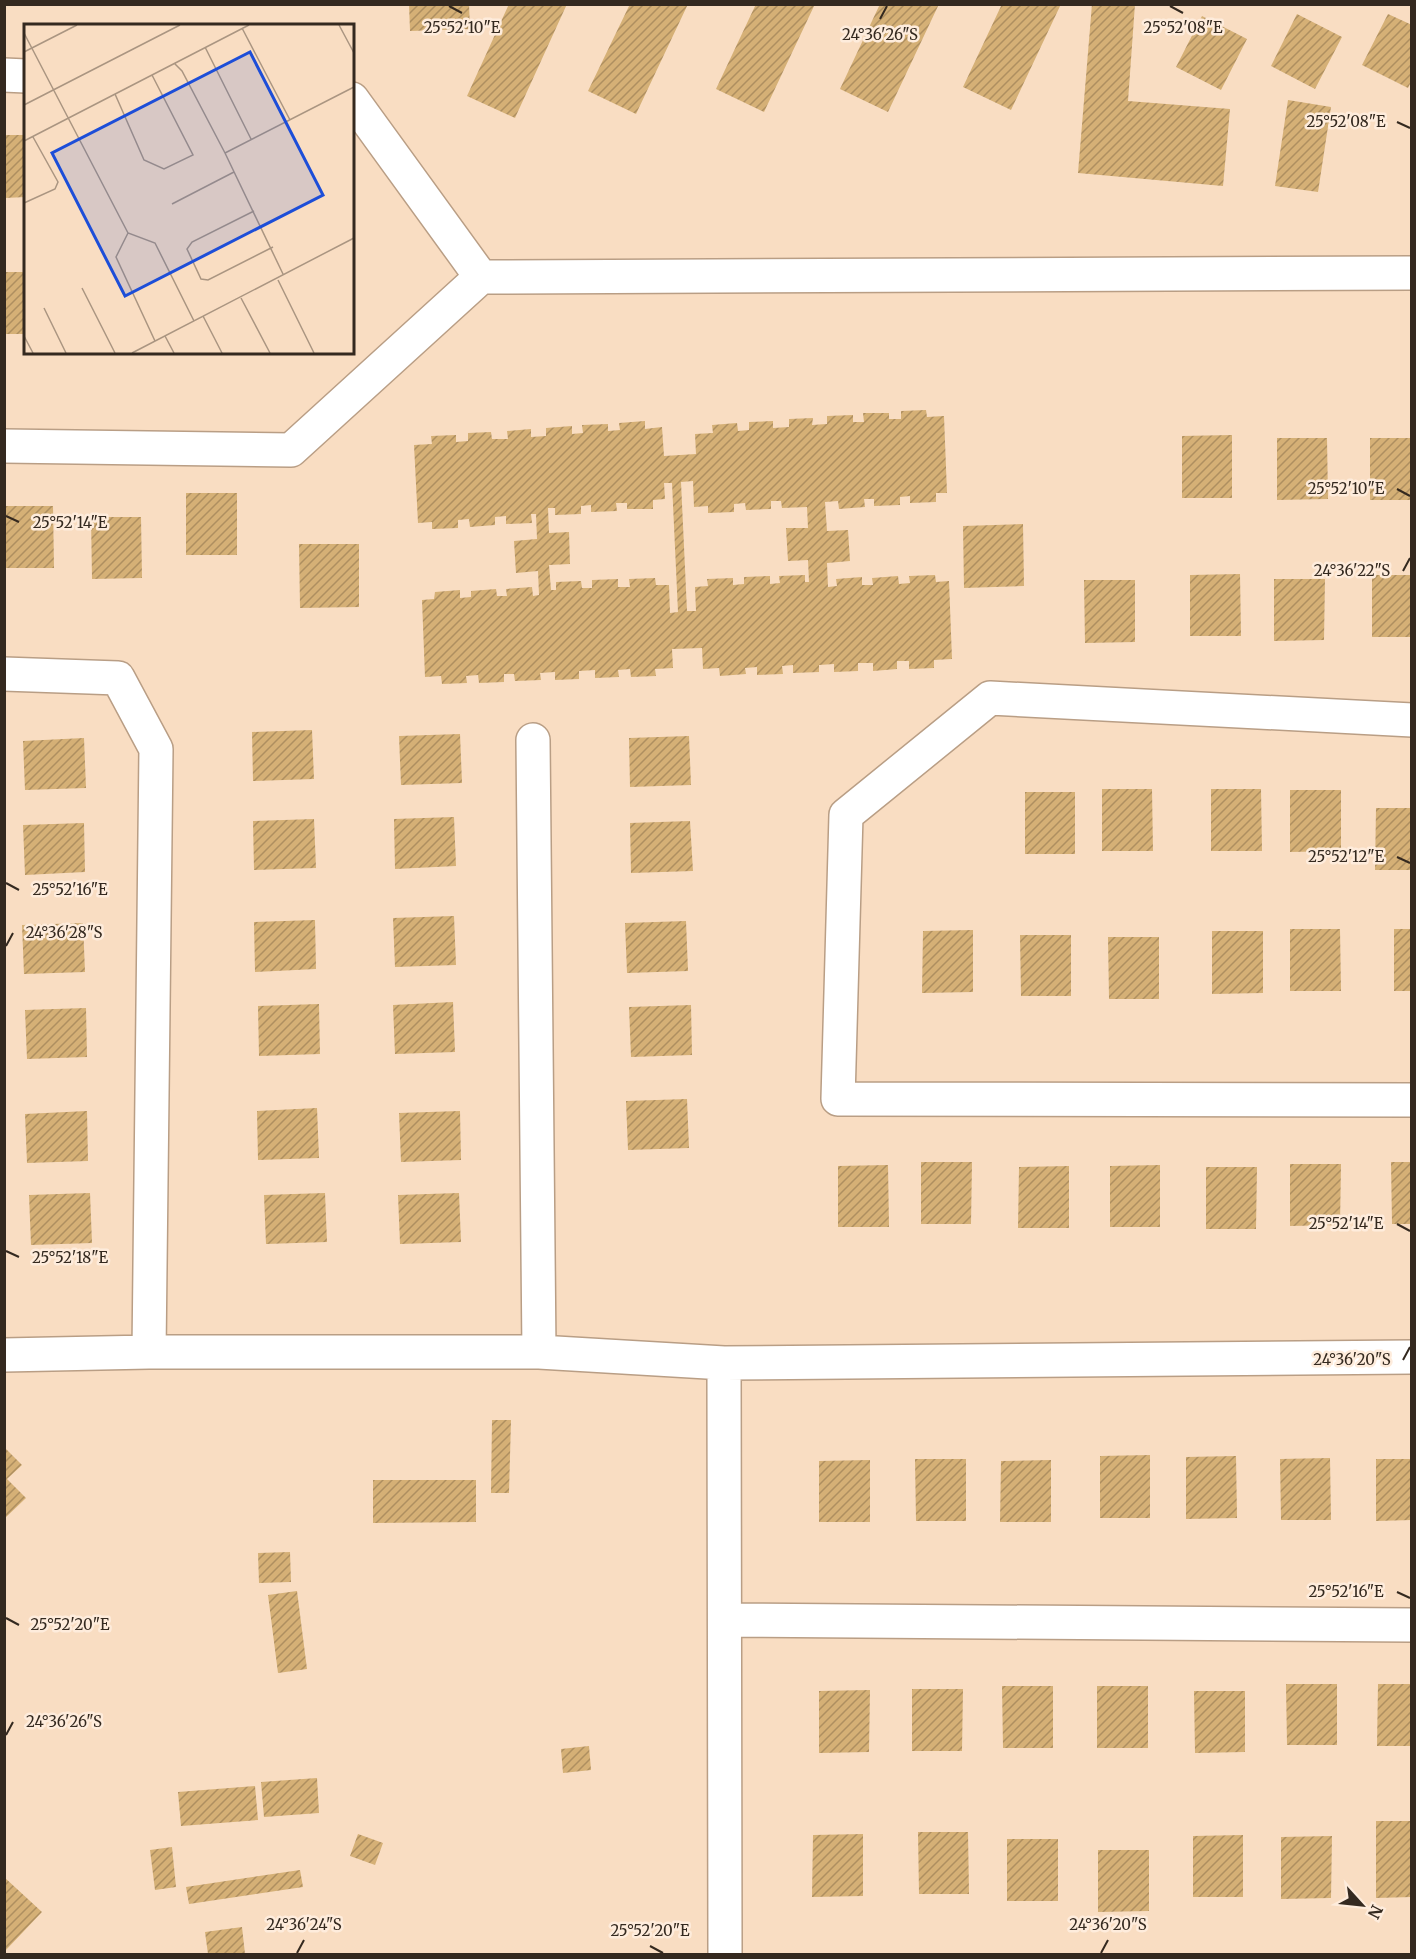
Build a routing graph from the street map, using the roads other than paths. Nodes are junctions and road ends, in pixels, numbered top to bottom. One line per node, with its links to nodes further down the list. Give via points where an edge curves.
1 (4, 75): 2 (street)
2 (24, 76)
3 (354, 102): 5 (street)
4 (1412, 273): 5 (street)
5 (481, 277): 6 (street, via 291,450)
6 (4, 446)
7 (4, 674): 11 (street, via 118,678 156,749)
8 (1412, 720): 10 (street, via 990,698 846,815 838,1099)
9 (533, 740): 12 (street)
10 (1412, 1100)
11 (149, 1352): 12 (street); 13 (street)
12 (538, 1352): 15 (street)
13 (4, 1355)
14 (1412, 1357): 15 (street)
15 (724, 1363): 16 (street)
16 (725, 1620): 17 (street); 18 (street)
17 (1412, 1625)
18 (725, 1954)

